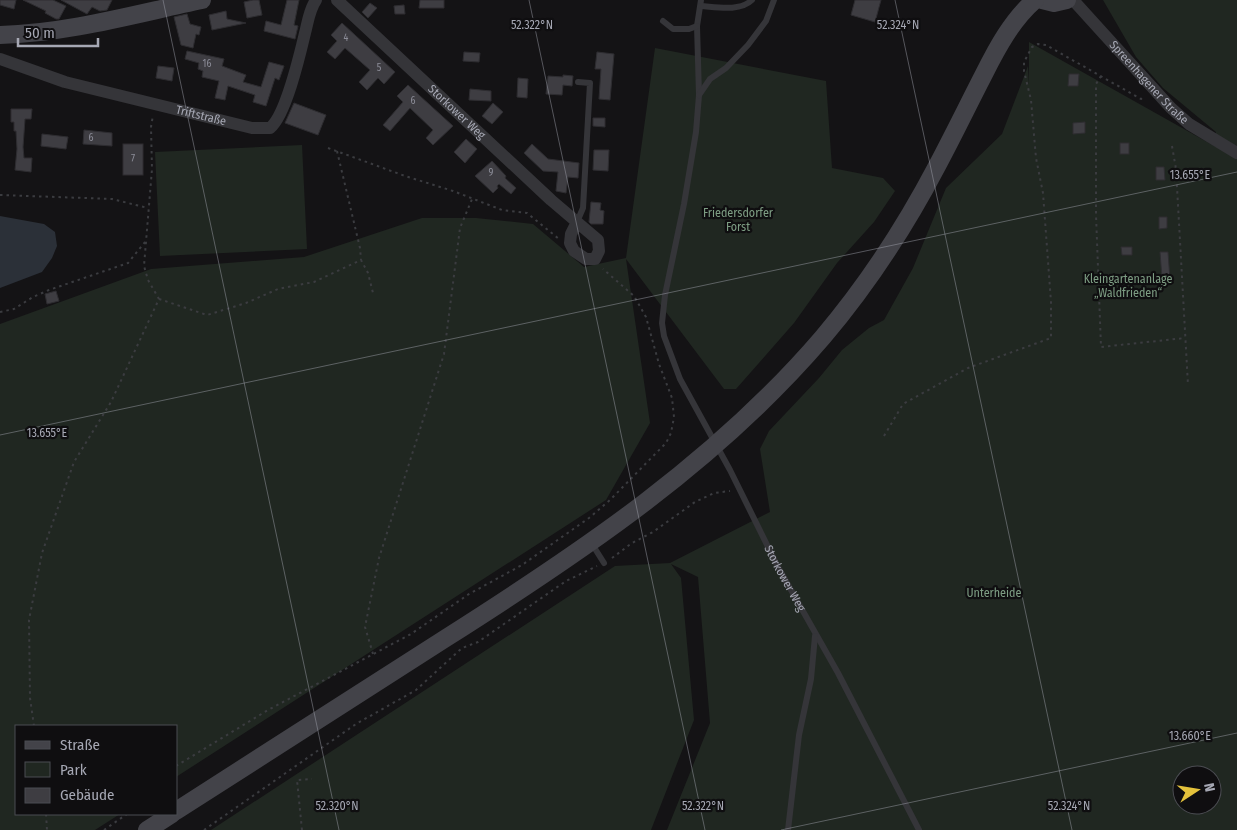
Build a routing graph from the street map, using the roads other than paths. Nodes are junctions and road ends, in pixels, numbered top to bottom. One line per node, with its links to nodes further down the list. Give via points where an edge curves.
1 (202, 0): 13 (main road, via 73,28)
2 (316, 0): 14 (street, Triftstraße, via 308,16 292,82 279,117 270,128 252,128 65,82)
3 (337, 0): 18 (street, Storkower Weg)
4 (752, 0): 10 (lane, via 735,7)
5 (774, 0): 16 (lane, via 766,20 748,45 710,79)
6 (1035, 0): 19 (main road, via 1022,12 991,60 900,232 826,334 726,437 668,486)
7 (1042, 0): 8 (main road, via 1054,3)
8 (1067, 0)
9 (1073, 0): 17 (street, Spreenhagener Straße, via 1189,124)
10 (701, 3): 12 (lane, Storkower Weg)
11 (663, 21): 12 (lane, via 673,29)
12 (697, 26): 16 (lane, Storkower Weg)
13 (0, 35)
14 (0, 59)
15 (578, 82): 18 (lane, via 590,83 583,208)
16 (699, 95): 21 (lane, Storkower Weg, via 692,162 665,295 664,336 674,366)
17 (1237, 153)
18 (578, 222): 18 (street, Storkower Weg, via 598,240 599,251 595,259 586,259 574,251 570,243)
19 (591, 542): 20 (lane); 22 (main road)
20 (604, 563)
21 (815, 635): 25 (lane); 26 (lane, Storkower Weg)
22 (178, 810)
23 (170, 815): 24 (main road)
24 (147, 830)
25 (788, 830)
26 (920, 830)

